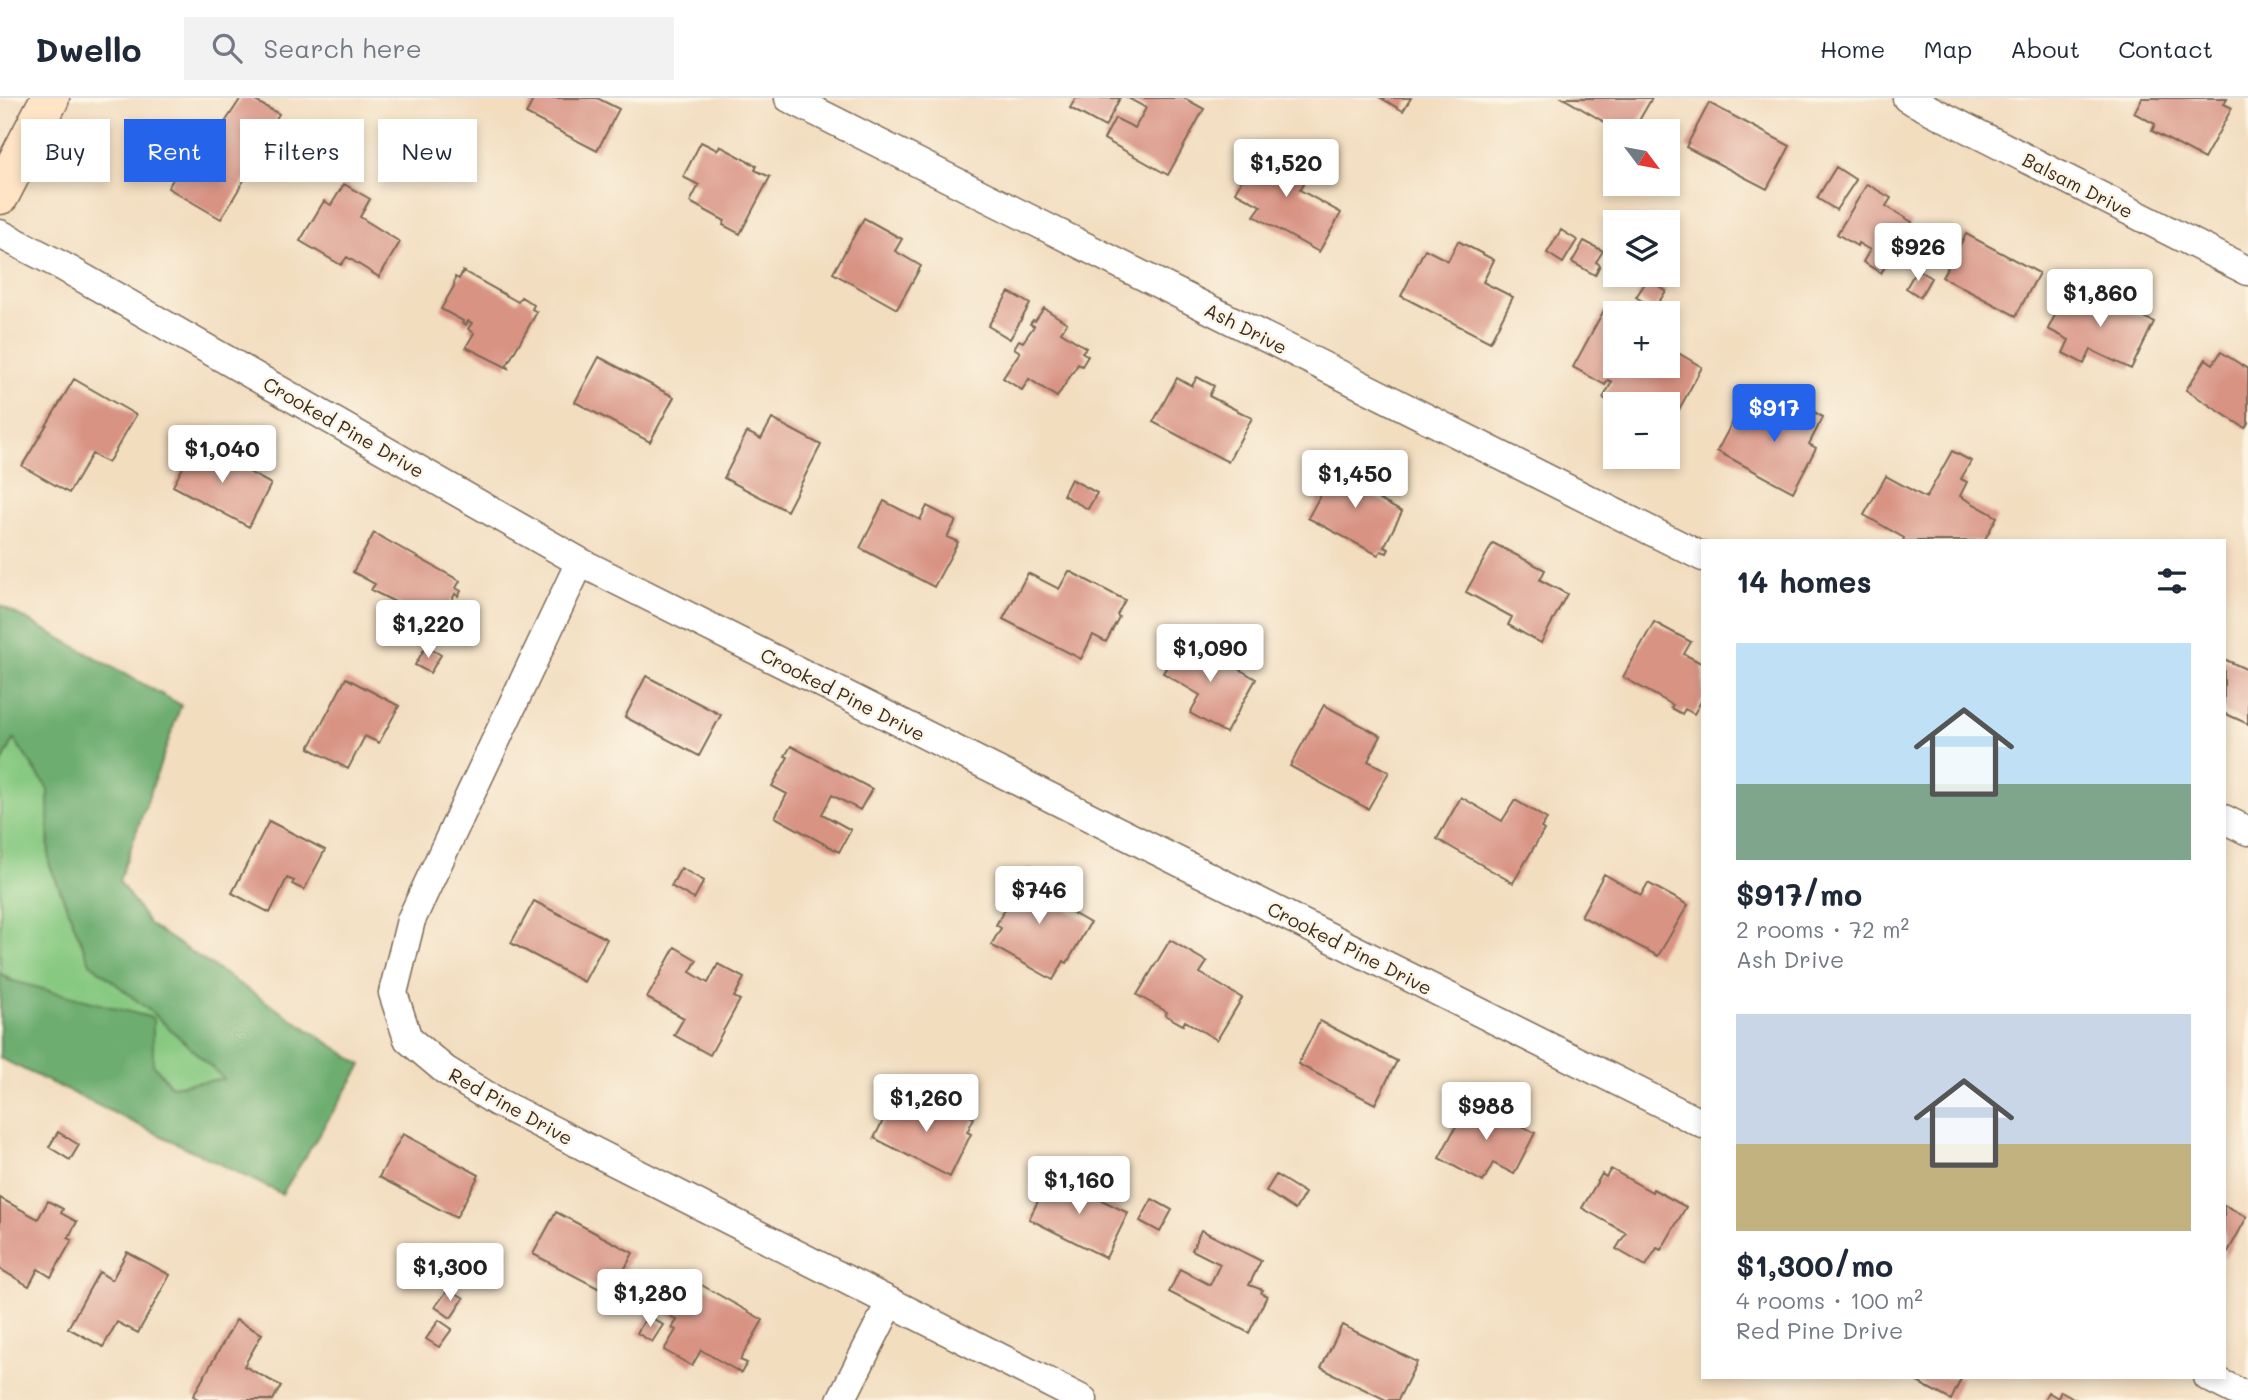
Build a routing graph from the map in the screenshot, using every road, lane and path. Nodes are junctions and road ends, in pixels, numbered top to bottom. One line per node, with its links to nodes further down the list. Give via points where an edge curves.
1 (50, 98): 4 (main road)
2 (789, 98): 7 (street, Ash Drive)
3 (1907, 98): 6 (street, Balsam Drive)
4 (0, 195)
5 (0, 234): 8 (street, Crooked Pine Drive, via 62,265)
6 (2248, 271)
7 (1701, 556)
8 (580, 562): 11 (street, Crooked Pine Drive); 12 (street, Red Pine Drive, via 411,920 393,992 408,1039 445,1070 497,1102)
9 (2226, 820): 10 (street)
10 (2248, 831)
11 (1701, 1123)
12 (890, 1303): 15 (street); 16 (street, Red Pine Drive)
13 (2212, 1379): 14 (street)
14 (2248, 1397)
15 (841, 1400)
16 (1083, 1400)

